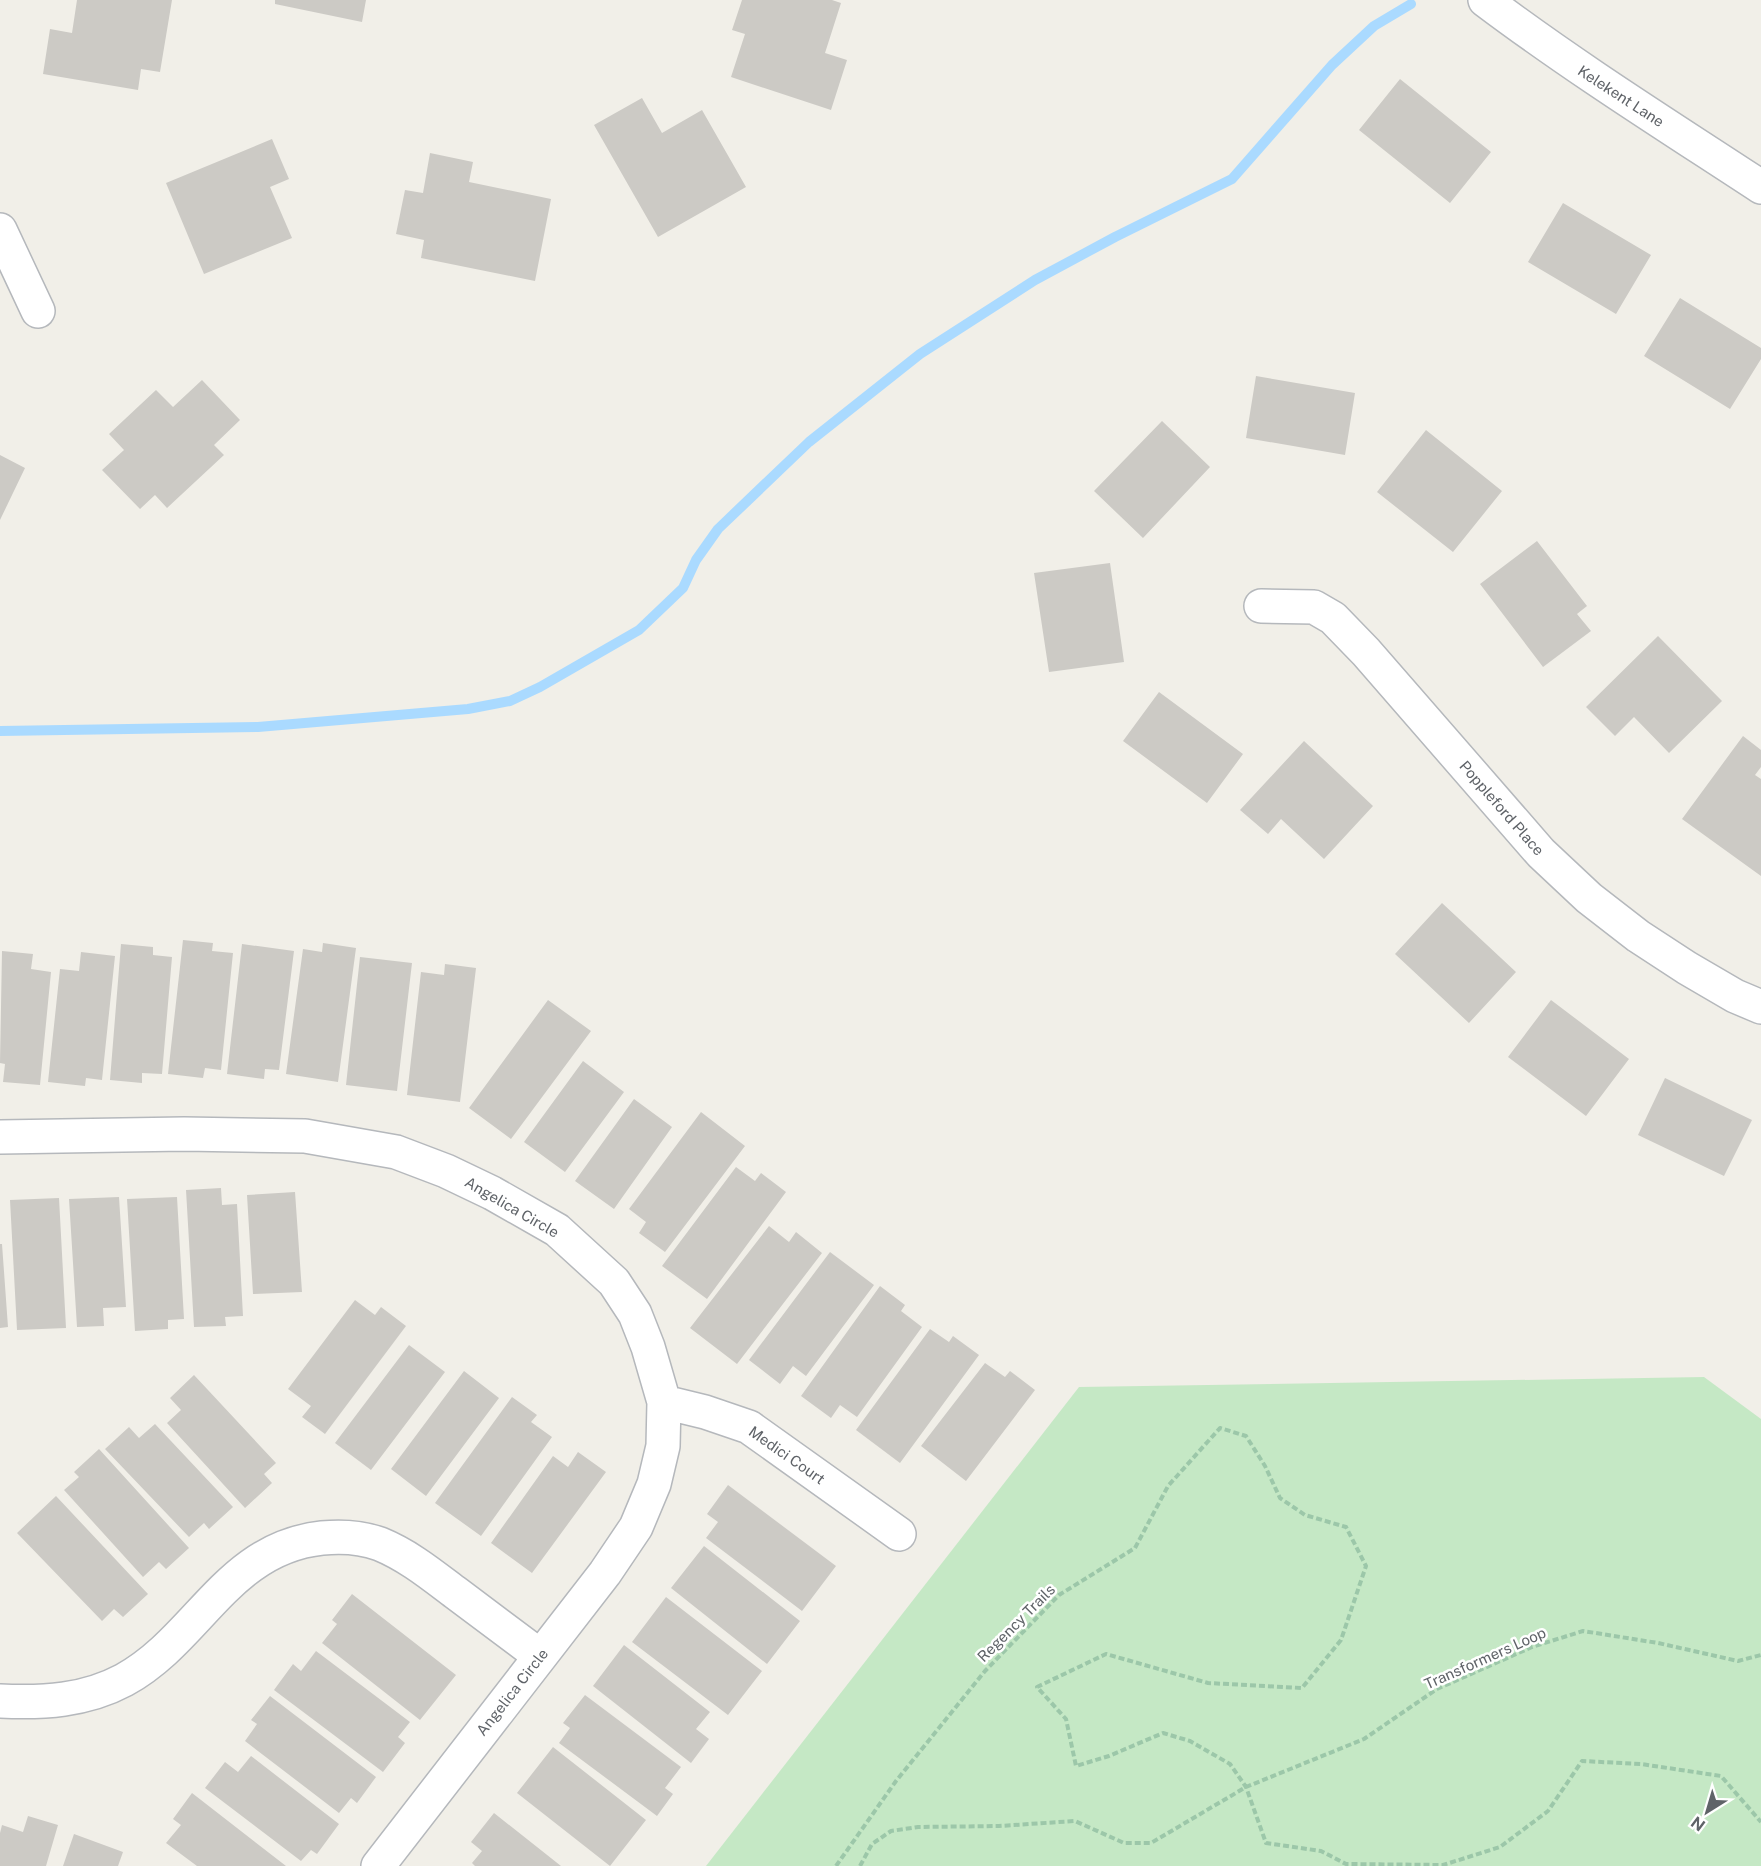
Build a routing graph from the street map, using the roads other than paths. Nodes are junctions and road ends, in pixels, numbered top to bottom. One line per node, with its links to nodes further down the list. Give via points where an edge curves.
1 (1485, 0): 2 (street, Kelekent Lane, via 1607,87)
2 (1761, 187)
3 (0, 230): 4 (street)
4 (38, 311)
5 (1261, 606): 6 (street, Poppleford Place, via 1314,607 1333,618 1541,853 1589,898 1687,968)
6 (1761, 1007)
7 (0, 1137): 8 (street, Angelica Circle, via 305,1136 396,1152 446,1171 557,1230 614,1282 635,1314)
8 (664, 1402): 9 (street, Medici Court, via 749,1427); 10 (street, Angelica Circle, via 661,1455 636,1527)
9 (899, 1534)
10 (540, 1656): 11 (street, via 411,1560 379,1544 344,1536 285,1546 249,1566 157,1658 124,1680 70,1699); 12 (street, Angelica Circle)
11 (0, 1701)
12 (378, 1866)

